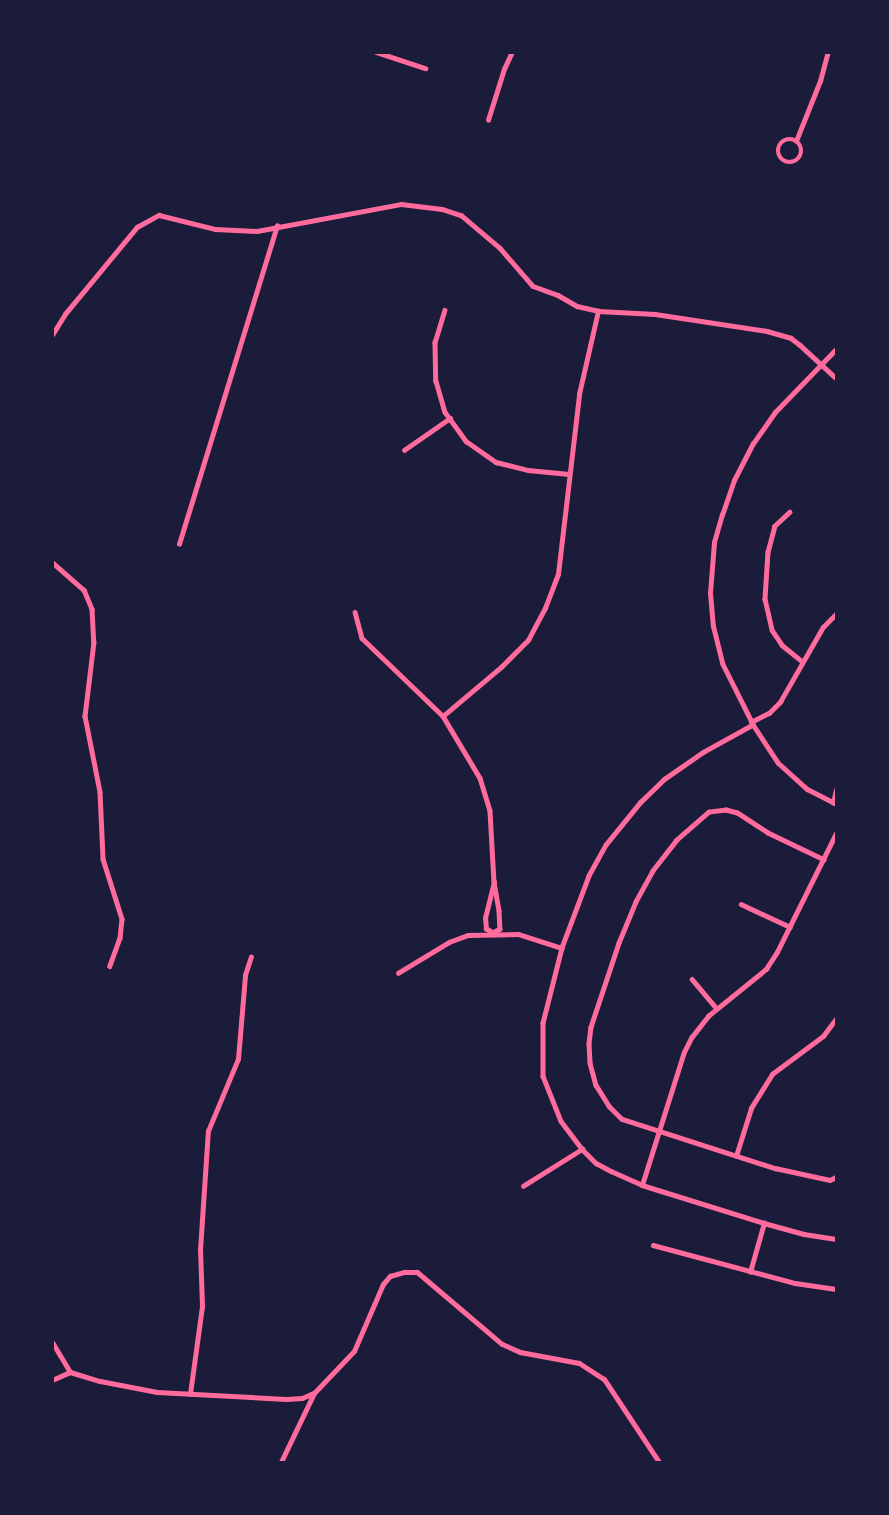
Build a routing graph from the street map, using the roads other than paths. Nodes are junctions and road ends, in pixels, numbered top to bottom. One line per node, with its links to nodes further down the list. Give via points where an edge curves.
1 (376, 52): 4 (street)
2 (512, 52): 5 (street)
3 (828, 52): 6 (street)
4 (425, 68)
5 (488, 120)
6 (796, 141): 6 (street, via 785,140 779,147 779,156 785,162 794,163 801,157)
7 (277, 226): 9 (street, via 401,204 442,209 461,215 481,230 533,286); 10 (street, via 242,231 215,229 166,215 144,222); 18 (street)
8 (445, 310): 14 (street, via 435,342 436,381)
9 (598, 311): 12 (street, via 655,314 767,331 791,338); 16 (street, via 579,394)
10 (52, 335)
11 (837, 349): 12 (street)
12 (821, 365): 13 (street); 24 (street, via 775,412 753,443 734,480 714,542 710,593 713,626 724,668)
13 (837, 378)
14 (450, 418): 15 (street); 16 (street, via 466,441 496,462)
15 (404, 450)
16 (569, 474): 23 (street, via 558,574 545,608 528,640)
17 (790, 512): 22 (street, via 775,526 768,552 765,599 772,630 782,645)
18 (179, 544)
19 (52, 562): 35 (street, via 84,590 92,609 94,642 85,716 100,792 103,859 122,919)
20 (355, 612): 23 (street, via 362,638)
21 (837, 614): 22 (street, via 823,627)
22 (802, 661): 24 (street, via 780,702)
23 (443, 716): 29 (street, via 480,778 487,800)
24 (752, 723): 26 (street, via 778,763 807,789); 33 (street, via 665,779 641,802 606,845 589,876)
25 (837, 790): 26 (street)
26 (835, 803)
27 (837, 833): 28 (street)
28 (824, 860): 31 (street); 40 (street, via 736,813 716,810 677,840 653,871 619,942 589,1043 596,1085 609,1107 622,1119)
29 (494, 882): 32 (street, via 500,929); 32 (street, via 485,918 486,929)
30 (741, 904): 31 (street)
31 (790, 927): 38 (street, via 766,969)
32 (493, 933): 33 (street, via 518,934); 36 (street, via 468,935 449,942)
33 (562, 948): 41 (street, via 543,1023 541,1061 549,1095 561,1121)
34 (251, 957): 55 (street, via 245,975 238,1059 208,1131 200,1250 202,1306)
35 (110, 966)
36 (398, 973)
37 (692, 979): 38 (street)
38 (716, 1008): 40 (street, via 684,1052)
39 (836, 1023): 42 (street, via 772,1074 751,1108)
40 (658, 1132): 42 (street); 44 (street)
41 (582, 1149): 44 (street, via 596,1163); 45 (street)
42 (736, 1156): 43 (street, via 830,1180)
43 (837, 1177)
44 (642, 1185): 46 (street)
45 (523, 1186)
46 (764, 1223): 47 (street); 49 (street)
47 (837, 1239)
48 (653, 1245): 49 (street)
49 (750, 1272): 50 (street)
50 (837, 1289)
51 (52, 1342): 52 (street)
52 (70, 1372): 53 (street); 55 (street, via 138,1390)
53 (52, 1380)
54 (314, 1393): 55 (street, via 286,1399); 56 (street); 57 (street, via 358,1344 382,1284 390,1276 417,1272 502,1344 520,1352 579,1363 604,1379)
55 (190, 1394)
56 (281, 1462)
57 (658, 1462)

